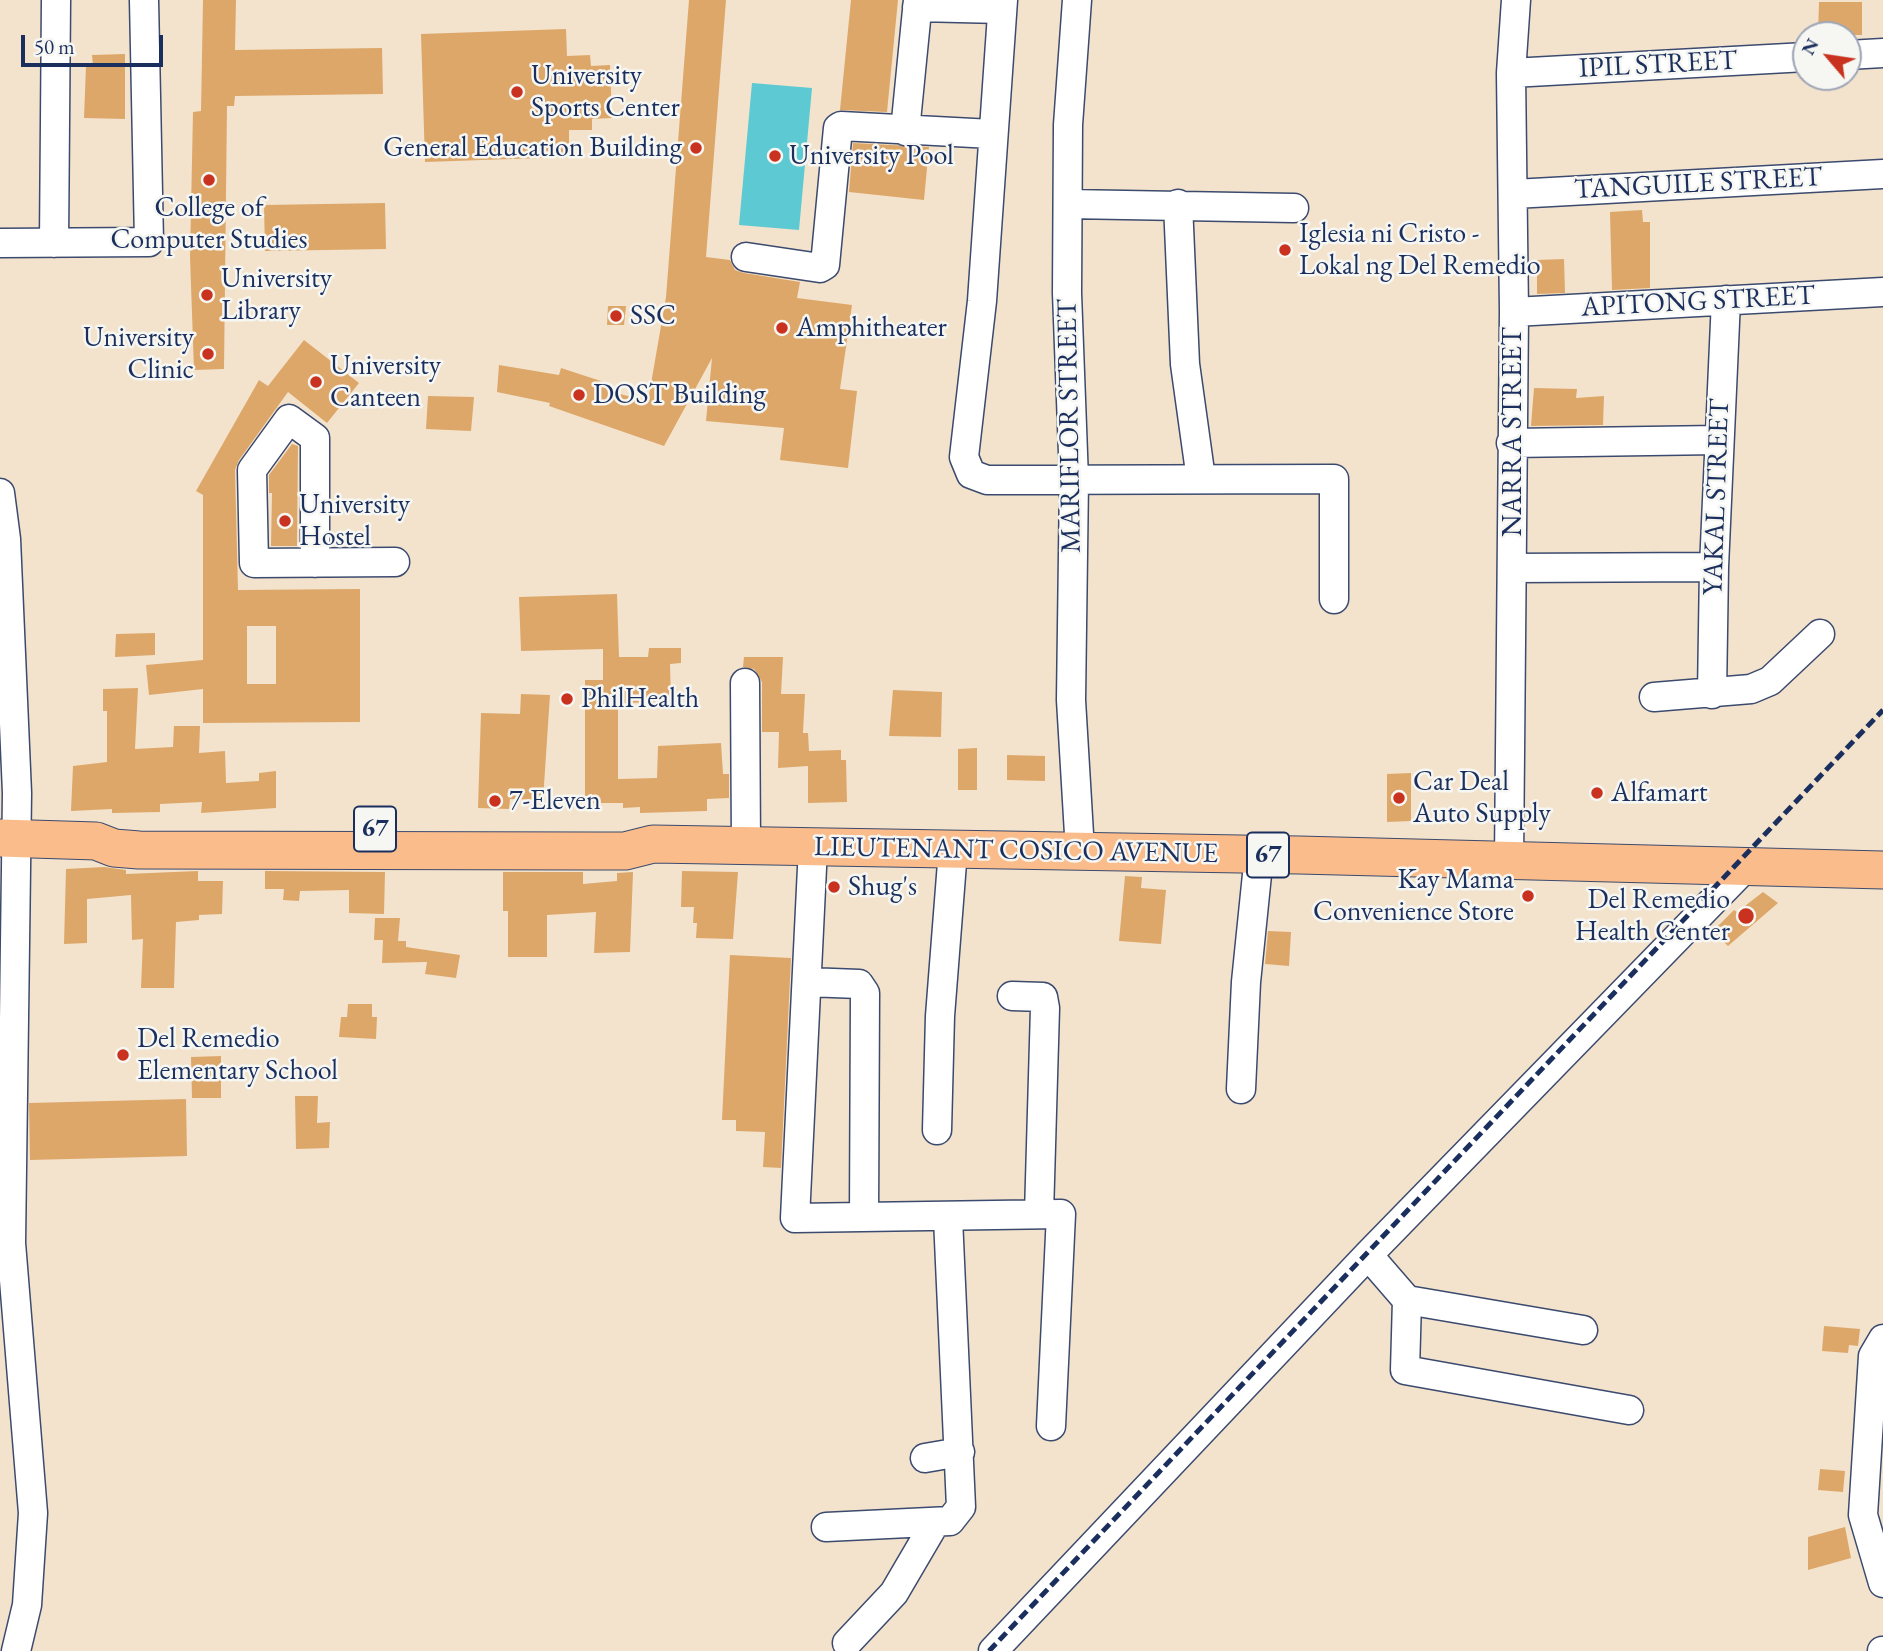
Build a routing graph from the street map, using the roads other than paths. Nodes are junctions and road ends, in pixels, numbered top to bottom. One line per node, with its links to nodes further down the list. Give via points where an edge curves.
1 (56, 0): 19 (street)
2 (144, 0): 19 (street, via 149,242)
3 (1077, 0): 15 (street, MARIFLOR STREET)
4 (1516, 2): 10 (street, NARRA STREET)
5 (917, 4): 6 (street); 11 (street)
6 (1002, 5): 12 (street)
7 (1883, 53): 8 (street)
8 (1862, 54)
9 (1792, 58): 10 (street, IPIL STREET)
10 (1511, 73): 14 (street, NARRA STREET)
11 (905, 131): 12 (street); 20 (street, via 838,128 825,265)
12 (992, 134): 27 (street, via 982,301 964,457 971,474 987,480)
13 (1883, 174): 14 (street, TANGUILE STREET)
14 (1514, 194): 23 (street, NARRA STREET)
15 (1068, 204): 16 (street); 27 (street, MARIFLOR STREET)
16 (1178, 204): 17 (street); 26 (street, via 1185,365)
17 (1294, 208)
18 (0, 243): 19 (street)
19 (54, 243)
20 (746, 257)
21 (1883, 292): 22 (street, APITONG STREET)
22 (1726, 300): 23 (street, APITONG STREET); 24 (street, YAKAL STREET)
23 (1514, 312): 25 (street, NARRA STREET)
24 (1718, 440): 25 (street); 31 (street, YAKAL STREET)
25 (1511, 443): 32 (street, NARRA STREET)
26 (1201, 479): 27 (street); 33 (street, via 1334,479)
27 (1074, 480): 42 (street, MARIFLOR STREET, via 1071,700)
28 (0, 493): 38 (street, via 6,539)
29 (394, 562): 30 (street)
30 (315, 563): 30 (street, via 254,563 253,470 289,419 315,438)
31 (1714, 567): 32 (street); 36 (street, YAKAL STREET)
32 (1512, 568): 44 (street, NARRA STREET)
33 (1334, 599)
34 (1820, 634): 36 (street, via 1770,681)
35 (745, 683): 39 (street)
36 (1712, 694): 37 (street)
37 (1654, 697)
38 (8, 838): 39 (main road, LIEUTENANT COSICO AVENUE / 67, via 96,841 138,829 362,829 625,833 653,844); 66 (street, via 11,1243 33,1513 27,1605)
39 (746, 846): 40 (main road, LIEUTENANT COSICO AVENUE / 67)
40 (813, 847): 41 (main road, LIEUTENANT COSICO AVENUE / 67); 47 (street)
41 (953, 850): 42 (main road, LIEUTENANT COSICO AVENUE / 67); 50 (street, via 943,962)
42 (1080, 851): 43 (main road, LIEUTENANT COSICO AVENUE / 67)
43 (1259, 855): 44 (main road, LIEUTENANT COSICO AVENUE / 67); 49 (street)
44 (1509, 861): 45 (main road, LIEUTENANT COSICO AVENUE / 67)
45 (1746, 867): 46 (main road, LIEUTENANT COSICO AVENUE / 67); 54 (street)
46 (1883, 870)
47 (807, 982): 52 (street, via 859,984 865,993); 52 (street, via 796,1219)
48 (1012, 996): 51 (street, via 1043,997 1045,1008)
49 (1241, 1089)
50 (937, 1130)
51 (1039, 1214): 53 (street); 59 (street, via 1060,1214)
52 (864, 1217): 53 (street)
53 (948, 1218): 60 (street)
54 (1368, 1255): 55 (street); 67 (street)
55 (1407, 1300): 56 (street); 58 (street, via 1405,1370)
56 (1583, 1330)
57 (1883, 1339): 64 (street, via 1873,1356 1863,1515)
58 (1629, 1410)
59 (1051, 1426)
60 (960, 1452): 61 (street); 62 (street, via 961,1507 950,1521)
61 (925, 1458)
62 (935, 1523): 63 (street); 65 (street, via 894,1593)
63 (826, 1527)
64 (1883, 1583)
65 (847, 1643)
66 (16, 1651)
67 (993, 1651)

